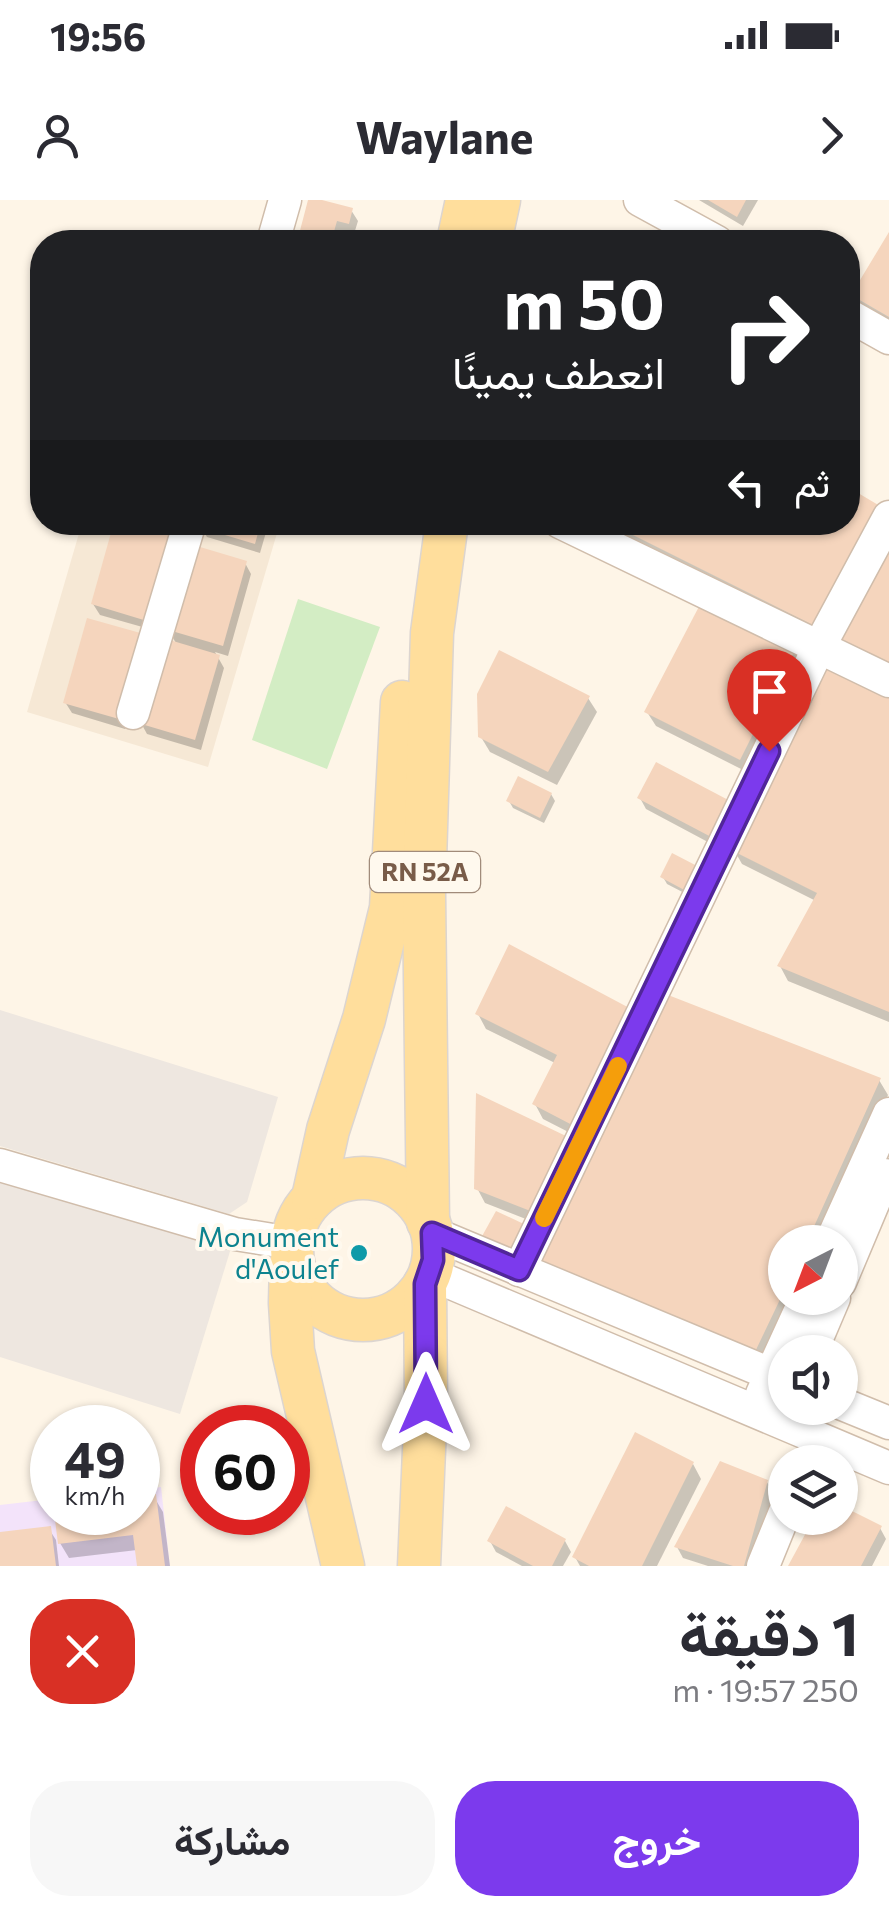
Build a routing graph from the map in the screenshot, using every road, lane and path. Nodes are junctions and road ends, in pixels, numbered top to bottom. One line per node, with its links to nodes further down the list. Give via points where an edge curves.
1 (285, 200): 5 (street)
2 (467, 200): 6 (main road)
3 (499, 200): 7 (main road)
4 (640, 200): 8 (street)
5 (276, 230)
6 (461, 230)
7 (493, 230)
8 (694, 230)
9 (860, 322): 10 (street)
10 (889, 338)
11 (889, 518): 16 (street)
12 (186, 535): 18 (street)
13 (419, 535): 22 (main road, RN 52A, via 391,908)
14 (445, 535): 26 (main road, RN 52A, via 432,633 424,894)
15 (587, 535): 16 (street)
16 (819, 647): 17 (street); 27 (street)
17 (889, 681)
18 (133, 713)
19 (889, 1114): 23 (street)
20 (0, 1165): 25 (street)
21 (889, 1165): 24 (street)
22 (313, 1198): 25 (main road); 26 (main road, via 339,1182 369,1178 398,1188 411,1197)
23 (838, 1225)
24 (858, 1239)
25 (292, 1244): 26 (main road, via 306,1293 351,1320 402,1309 415,1298); 37 (main road, via 292,1351)
26 (429, 1254): 27 (street); 29 (street); 38 (main road, RN 52A)
27 (519, 1270): 28 (street)
28 (768, 1373)
29 (768, 1410)
30 (858, 1410): 31 (street)
31 (889, 1423)
32 (786, 1425): 33 (street)
33 (805, 1445)
34 (858, 1461): 35 (street)
35 (889, 1468)
36 (776, 1535): 39 (street)
37 (342, 1566)
38 (420, 1566)
39 (763, 1566)

